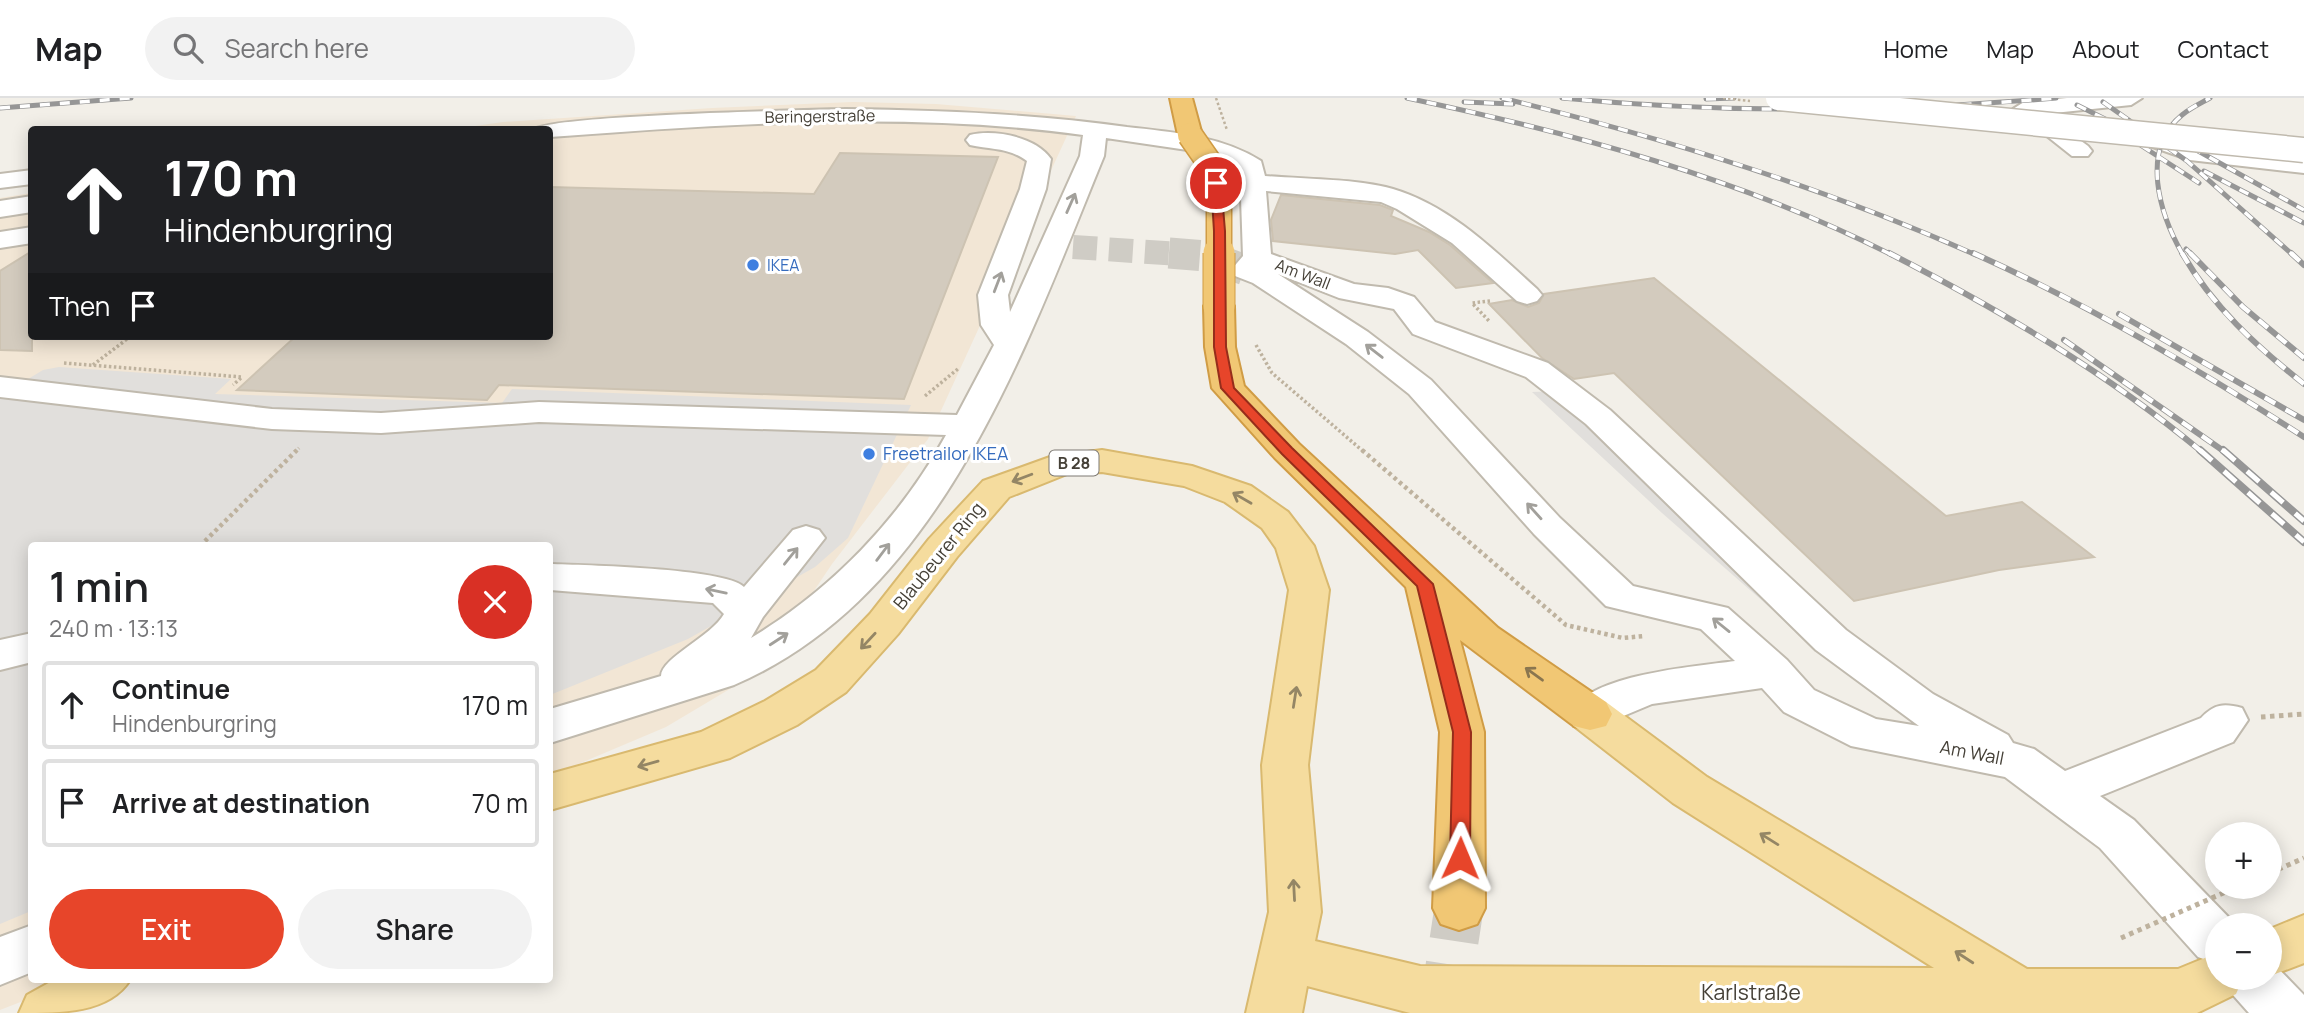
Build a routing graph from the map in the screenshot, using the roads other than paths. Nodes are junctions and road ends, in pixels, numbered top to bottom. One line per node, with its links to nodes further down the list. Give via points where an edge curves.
1 (1181, 98): 23 (highway, bridge, via 1190,135 1213,168)
2 (1778, 98): 12 (street, bridge)
3 (1815, 98): 12 (street, bridge)
4 (2131, 98): 13 (street, via 2024,109)
5 (553, 130): 8 (street, Beringerstraße)
6 (2132, 132): 14 (street, via 2190,153)
7 (1095, 133): 8 (street, Beringerstraße, via 904,125); 18 (street, Beringerstraße, via 1227,152 1252,166); 25 (street, one-way to 7, via 1063,245)
8 (618, 134): 10 (street, Beringerstraße); 11 (street); 25 (street, one-way to 8, via 993,295 1033,189 1039,159 1027,148 995,141)
9 (2168, 134): 14 (street, via 2200,149)
10 (553, 139)
11 (553, 148)
12 (2304, 148)
13 (2080, 150)
14 (2245, 160): 15 (street)
15 (2304, 166)
16 (28, 178): 17 (street)
17 (0, 181)
18 (1252, 182): 23 (street); 24 (street, via 1385,195 1403,201 1445,223)
19 (28, 205): 20 (street)
20 (0, 209)
21 (28, 236): 22 (street)
22 (0, 240)
23 (1240, 261): 32 (highway, bridge, via 1219,306 1228,388); 36 (street, Am Wall, one-way to 23, via 1714,618 1620,597 1547,526 1420,387 1357,338); 41 (street, Am Wall, via 1349,292 1388,297 1404,303 1424,328 1537,370 1598,417 1831,640 1917,705)
24 (1527, 295)
25 (1002, 335): 29 (street)
26 (0, 387): 27 (street)
27 (41, 393): 28 (street); 29 (street, via 272,419 381,423 539,412)
28 (0, 398)
29 (970, 426): 37 (street, one-way to 29, via 709,679 744,662 836,602 877,560)
30 (806, 538): 33 (street, one-way to 30)
31 (553, 577): 33 (street, one-way to 31, via 725,591)
32 (1425, 584): 38 (highway, one-way to 32, via 1483,638); 44 (highway, via 1462,732)
33 (745, 612): 37 (street, via 734,633 711,654)
34 (28, 648): 35 (street)
35 (0, 655)
36 (1772, 671): 38 (street, via 1644,689); 41 (street, Am Wall, via 1799,701 1867,734)
37 (650, 695): 40 (street)
38 (1590, 714): 54 (main road, one-way to 38, via 1690,790)
39 (2226, 720): 43 (street, via 2217,730)
40 (553, 725)
41 (2018, 762): 43 (street, Am Wall)
42 (553, 791): 53 (main road, Blaubeurer Ring / B 28, one-way to 42, via 1295,912 1285,765 1309,590 1295,546 1275,520 1238,494 1192,477 1102,461 1062,464 996,489 831,681 781,713 714,746)
43 (2062, 792): 45 (street, Am Wall, via 2118,834)
44 (1459, 908)
45 (2205, 928)
46 (2304, 937): 47 (main road)
47 (2282, 947)
48 (28, 950): 49 (street)
49 (0, 961)
50 (98, 983): 56 (main road)
51 (2199, 986): 54 (main road, Karlstraße)
52 (2263, 990): 57 (street)
53 (1278, 992): 55 (main road, Karlstraße, via 1290,993 1308,982 1353,975 1420,991)
54 (2021, 994): 55 (main road, Karlstraße)
55 (1863, 1003)
56 (47, 1013)
57 (2284, 1013)

